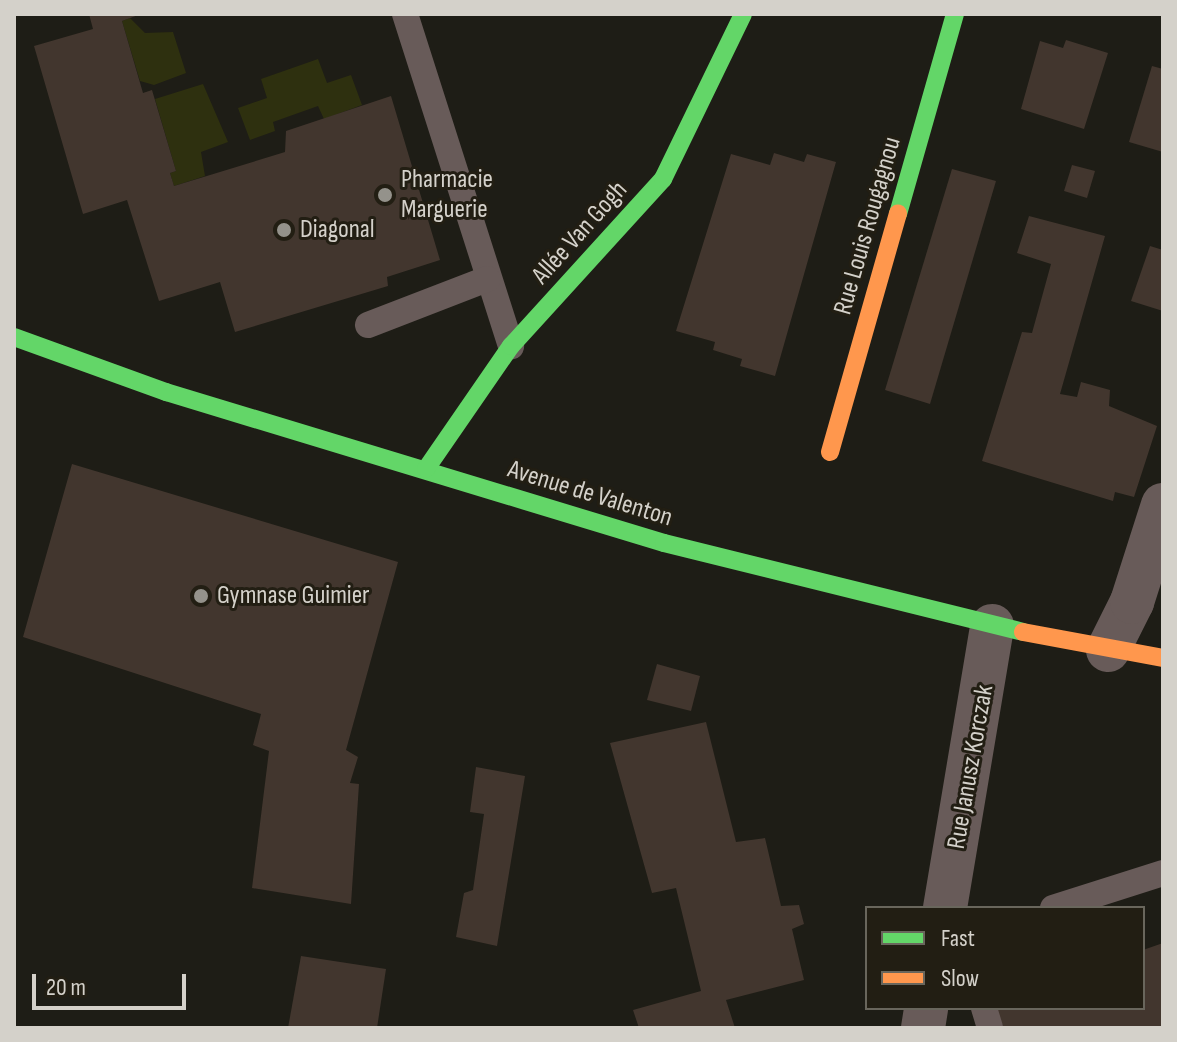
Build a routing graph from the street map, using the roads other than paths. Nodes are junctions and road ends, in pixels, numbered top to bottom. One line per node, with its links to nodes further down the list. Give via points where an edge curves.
1 (405, 14): 4 (lane)
2 (743, 14): 7 (main road, Allée Van Gogh, via 663,179)
3 (955, 14): 8 (main road, Rue Louis Rougagnou)
4 (487, 279): 5 (lane); 7 (lane)
5 (368, 325)
6 (14, 337): 9 (main road, Avenue de Valenton, via 166,392)
7 (511, 346): 9 (main road, Allée Van Gogh)
8 (830, 452)
9 (426, 469): 11 (main road, Avenue de Valenton, via 664,543)
10 (1163, 505): 12 (street, via 1132,602)
11 (992, 626): 12 (main road, Avenue de Valenton); 15 (street, Rue Janusz Korczak)
12 (1108, 650): 13 (main road, Avenue de Valenton)
13 (1163, 658)
14 (1163, 873): 16 (lane)
15 (945, 906)
16 (1059, 906)

